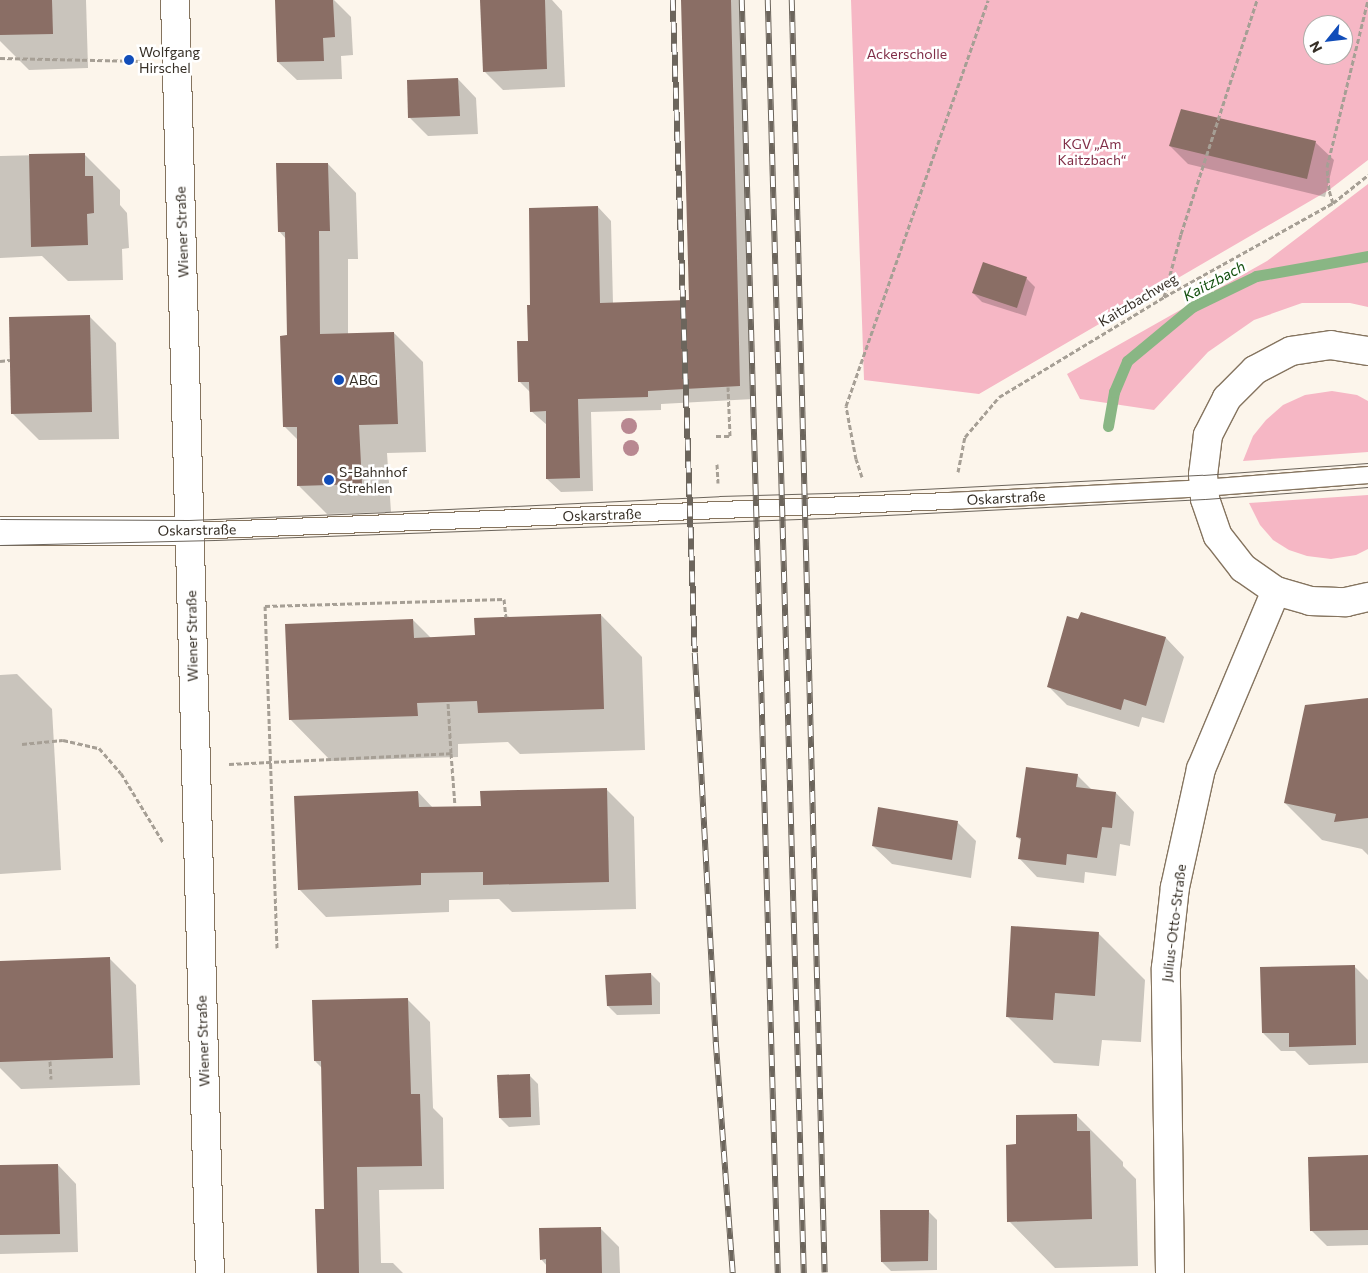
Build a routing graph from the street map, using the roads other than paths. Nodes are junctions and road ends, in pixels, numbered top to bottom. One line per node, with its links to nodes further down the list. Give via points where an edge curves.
1 (175, 0): 5 (street, Wiener Straße)
2 (1368, 351): 4 (street, via 1331,345 1292,351 1255,370 1227,398 1208,434)
3 (1368, 475): 4 (lane, Oskarstraße)
4 (1203, 488): 5 (lane, Oskarstraße, via 941,502); 7 (street, via 1218,536 1243,568)
5 (189, 530): 6 (street, Oskarstraße); 9 (street, Wiener Straße)
6 (0, 531)
7 (1276, 590): 8 (street, via 1310,601 1346,602); 10 (street, Julius-Otto-Straße, via 1201,770 1175,887 1166,968)
8 (1368, 597)
9 (210, 1273)
10 (1170, 1273)

